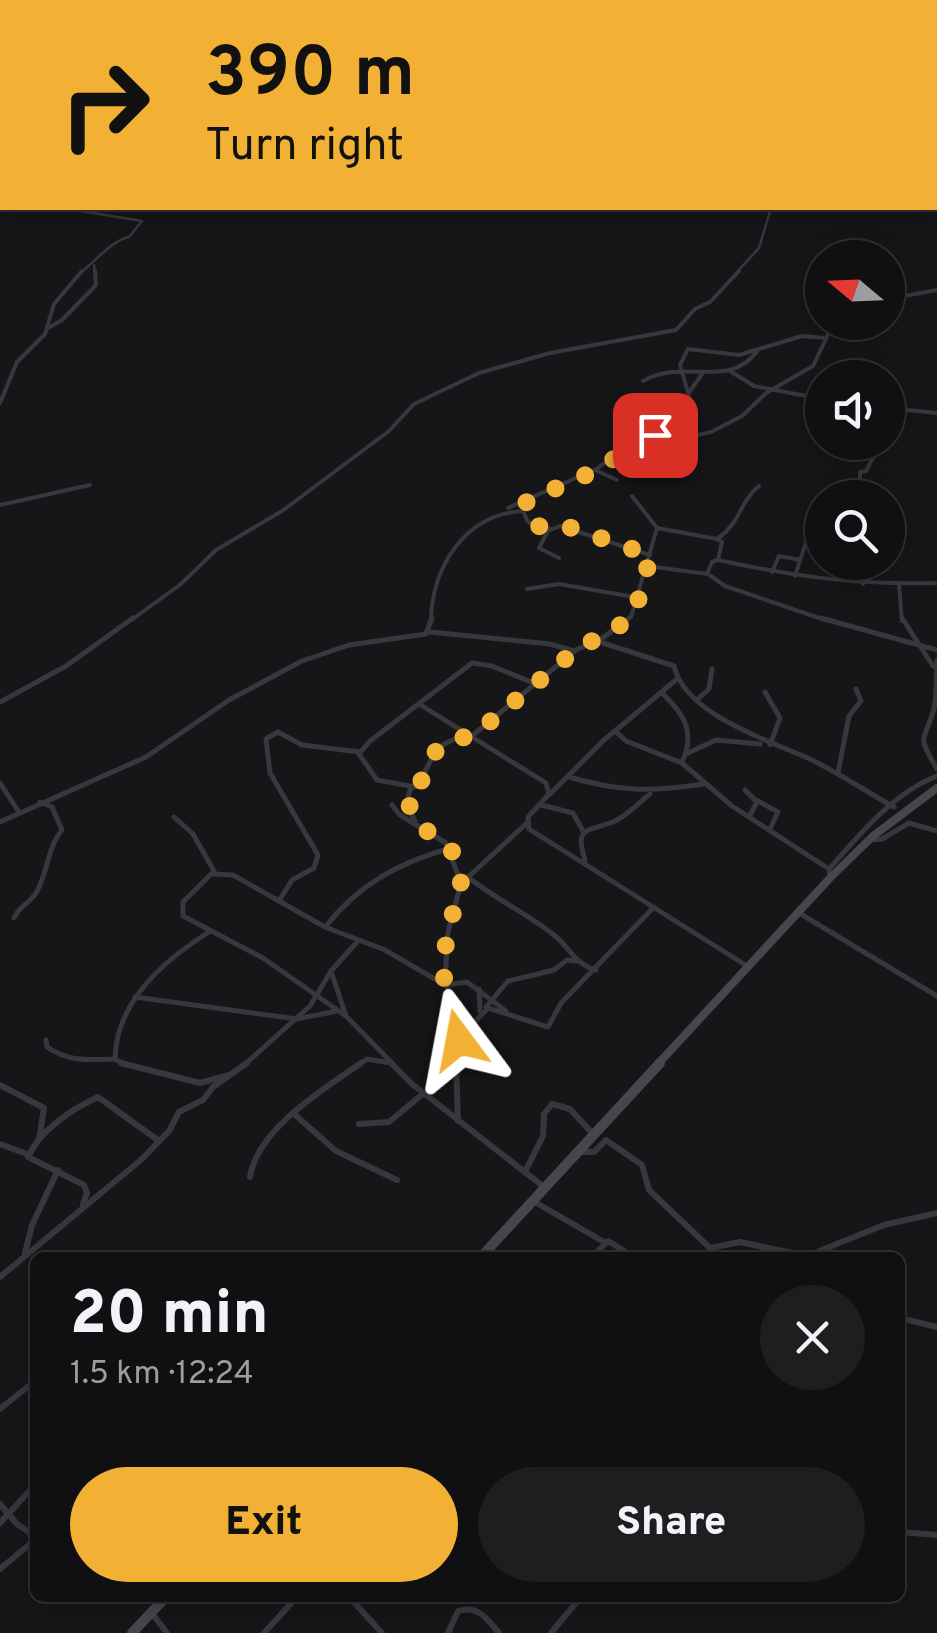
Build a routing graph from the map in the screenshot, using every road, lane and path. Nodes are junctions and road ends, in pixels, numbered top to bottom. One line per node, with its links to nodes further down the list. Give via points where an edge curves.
1 (75, 210): 3 (street, via 142,220)
2 (770, 210): 68 (street, via 760,248 676,330 550,353 478,374 414,404 389,431 282,511 216,550 180,584 52,675)
3 (94, 266): 6 (street, via 82,270 54,304); 6 (street, via 96,285)
4 (937, 290): 5 (street)
5 (905, 296)
6 (48, 328): 21 (street, via 17,362)
7 (805, 336): 9 (street)
8 (823, 340): 17 (street, via 812,366)
9 (758, 350): 10 (street); 11 (street)
10 (744, 354): 11 (street); 13 (street, via 688,349)
11 (738, 367): 12 (street)
12 (728, 370): 14 (street); 16 (street)
13 (681, 371): 14 (street); 15 (street); 18 (street)
14 (702, 374): 18 (street)
15 (643, 381)
16 (754, 386): 17 (street); 19 (street)
17 (772, 390): 19 (street); 20 (street)
18 (688, 394): 24 (street, via 688,408 674,422)
19 (764, 394): 24 (street, via 742,416 711,432)
20 (805, 396)
21 (0, 403)
22 (905, 410): 23 (street)
23 (937, 413)
24 (628, 450): 26 (street)
25 (872, 460): 28 (street)
26 (595, 470): 27 (street); 32 (street)
27 (616, 480)
28 (860, 480)
29 (90, 485): 33 (street)
30 (758, 486): 38 (street, via 735,527)
31 (632, 496): 36 (street)
32 (527, 501): 34 (street); 35 (street)
33 (0, 505)
34 (501, 512): 35 (street); 54 (street, via 452,550 434,588)
35 (524, 512): 37 (street, via 528,522)
36 (657, 528): 38 (street); 40 (street)
37 (550, 529): 40 (street, via 566,526); 41 (street, via 539,548)
38 (717, 538): 42 (street)
39 (805, 546): 43 (street)
40 (650, 555): 44 (street)
41 (559, 558)
42 (718, 560): 45 (street); 46 (street)
43 (800, 560): 45 (street, via 779,556); 47 (street)
44 (647, 566): 46 (street); 53 (street)
45 (772, 572): 47 (street)
46 (707, 574): 56 (street, via 832,622)
47 (795, 576): 51 (street)
48 (863, 580): 51 (street)
49 (937, 582): 50 (street)
50 (899, 584): 51 (street); 56 (street, via 902,620)
51 (863, 585)
52 (527, 589): 53 (street, via 559,584)
53 (640, 598): 55 (street, via 632,617)
54 (426, 634): 58 (street, via 438,630); 90 (street, via 349,645 302,661 238,694 146,757)
55 (597, 641): 58 (street); 62 (street, via 670,665)
56 (920, 643): 57 (street); 61 (street)
57 (937, 650)
58 (574, 651): 63 (street)
59 (937, 660): 61 (street)
60 (712, 669): 67 (street, via 710,689)
61 (935, 670): 78 (street, via 934,709 922,734)
62 (677, 679): 66 (street); 67 (street)
63 (538, 684): 69 (street, via 472,664); 72 (street)
64 (856, 689): 79 (street, via 861,701 849,716)
65 (766, 692): 74 (street, via 780,718)
66 (662, 693): 71 (street); 76 (street, via 687,721)
67 (699, 698): 74 (street)
68 (0, 702)
69 (420, 704): 70 (street); 75 (street)
70 (456, 725): 72 (street); 73 (street)
71 (615, 732): 77 (street); 80 (street)
72 (472, 735): 73 (street); 87 (street, via 534,772)
73 (455, 738): 83 (street, via 434,753 422,780)
74 (769, 745): 76 (street, via 721,740); 79 (street)
75 (360, 752): 83 (street, via 376,780); 114 (street, via 302,745 278,732 266,739 277,790 318,854 314,868 292,880)
76 (688, 752): 77 (street)
77 (682, 763): 82 (street)
78 (937, 772): 94 (street)
79 (837, 774): 88 (street)
80 (569, 777): 86 (street); 87 (street)
81 (0, 783): 95 (street)
82 (704, 784): 86 (street); 97 (street)
83 (411, 787): 100 (street, via 406,804)
84 (937, 788): 106 (main road)
85 (745, 790): 89 (street)
86 (652, 792): 104 (street, via 612,823)
87 (550, 794): 91 (street); 93 (street)
88 (881, 799): 94 (street); 96 (street)
89 (756, 800): 97 (street); 102 (street, via 778,812)
90 (40, 802): 95 (street); 117 (street, via 52,808 62,830 50,844 36,894)
91 (541, 805): 93 (street); 101 (street)
92 (392, 806): 100 (street)
93 (564, 807): 104 (street, via 578,816)
94 (894, 807): 96 (street)
95 (19, 812): 99 (street)
96 (885, 814): 110 (street)
97 (750, 816): 102 (street)
98 (174, 818): 111 (street, via 193,834)
99 (0, 822)
100 (416, 823): 105 (street)
101 (527, 824): 109 (street); 112 (street)
102 (770, 829): 110 (street)
103 (937, 831): 106 (street, via 909,823)
104 (583, 832): 109 (street)
105 (439, 838): 107 (street); 108 (street)
106 (870, 840): 110 (main road)
107 (451, 848): 108 (street); 113 (street)
108 (427, 855): 118 (street, via 367,882)
109 (586, 862): 115 (street)
110 (830, 873): 116 (main road)
111 (213, 874): 114 (street, via 233,876); 119 (street, via 180,908)
112 (468, 877): 113 (street); 121 (street, via 554,935)
113 (461, 882): 125 (street, via 446,940)
114 (278, 901): 118 (street)
115 (654, 908): 122 (street); 124 (street)
116 (799, 913): 122 (main road); 129 (street)
117 (14, 918)
118 (325, 927): 120 (street)
119 (209, 932): 127 (street, via 153,970); 128 (street, via 263,958)
120 (357, 942): 123 (street); 125 (street, via 385,950)
121 (578, 962): 124 (street); 130 (street, via 508,981)
122 (748, 968): 146 (main road)
123 (331, 970): 128 (street); 134 (street)
124 (596, 970): 131 (street, via 561,1003 548,1027 528,1026)
125 (445, 985): 126 (street, via 461,981); 137 (street)
126 (480, 989): 130 (street); 133 (street)
127 (135, 996): 135 (street); 138 (street)
128 (317, 996): 132 (street); 135 (street)
129 (937, 996)
130 (493, 998): 131 (street); 133 (street)
131 (506, 1010): 133 (street)
132 (337, 1011): 134 (street); 135 (street)
133 (482, 1011): 137 (street)
134 (346, 1016): 139 (street)
135 (294, 1022): 140 (street)
136 (46, 1040): 138 (street, via 65,1058)
137 (459, 1040): 144 (street)
138 (115, 1059): 140 (street, via 200,1083)
139 (394, 1064): 142 (street); 143 (street, via 367,1059)
140 (235, 1074): 148 (street, via 179,1112)
141 (0, 1085): 147 (street, via 44,1108)
142 (424, 1093): 144 (street); 145 (street, via 390,1122)
143 (292, 1112): 154 (street, via 271,1134); 155 (street, via 336,1151)
144 (458, 1121): 153 (street)
145 (359, 1124)
146 (594, 1136): 150 (main road); 153 (street, via 578,1115 552,1104)
147 (39, 1139): 148 (street, via 98,1097); 151 (street)
148 (159, 1140): 158 (street)
149 (0, 1144): 151 (street)
150 (578, 1152): 156 (main road); 164 (street, via 594,1152 606,1140 620,1146 642,1165 649,1190 710,1248 740,1242)
151 (27, 1154): 152 (street)
152 (58, 1169): 158 (street, via 87,1188); 166 (street)
153 (525, 1174): 156 (street)
154 (250, 1177)
155 (396, 1180)
156 (545, 1188): 157 (main road)
157 (533, 1201): 160 (street); 161 (main road)
158 (79, 1210): 166 (street)
159 (937, 1212): 165 (street)
160 (604, 1242): 162 (street); 163 (street)
161 (486, 1252)
162 (596, 1252)
163 (628, 1252)
164 (784, 1252)
165 (819, 1252)
166 (24, 1256): 167 (street)
167 (0, 1276)
168 (905, 1319): 169 (street)
169 (937, 1327)
170 (30, 1385): 171 (street)
171 (0, 1409)
172 (30, 1490): 174 (street)
173 (0, 1504): 174 (street)
174 (8, 1514): 175 (street); 177 (street)
175 (0, 1522)
176 (905, 1532): 178 (street)
177 (30, 1534)
178 (937, 1535)
179 (30, 1542): 180 (street)
180 (0, 1569)
181 (161, 1602): 186 (main road)
182 (292, 1602): 189 (street)
183 (354, 1602): 190 (street)
184 (467, 1602): 191 (street); 192 (street)
185 (577, 1602): 193 (street)
186 (151, 1612): 187 (main road); 188 (street)
187 (132, 1633)
188 (167, 1633)
189 (264, 1633)
190 (382, 1633)
191 (448, 1633)
192 (499, 1633)
193 (551, 1633)

